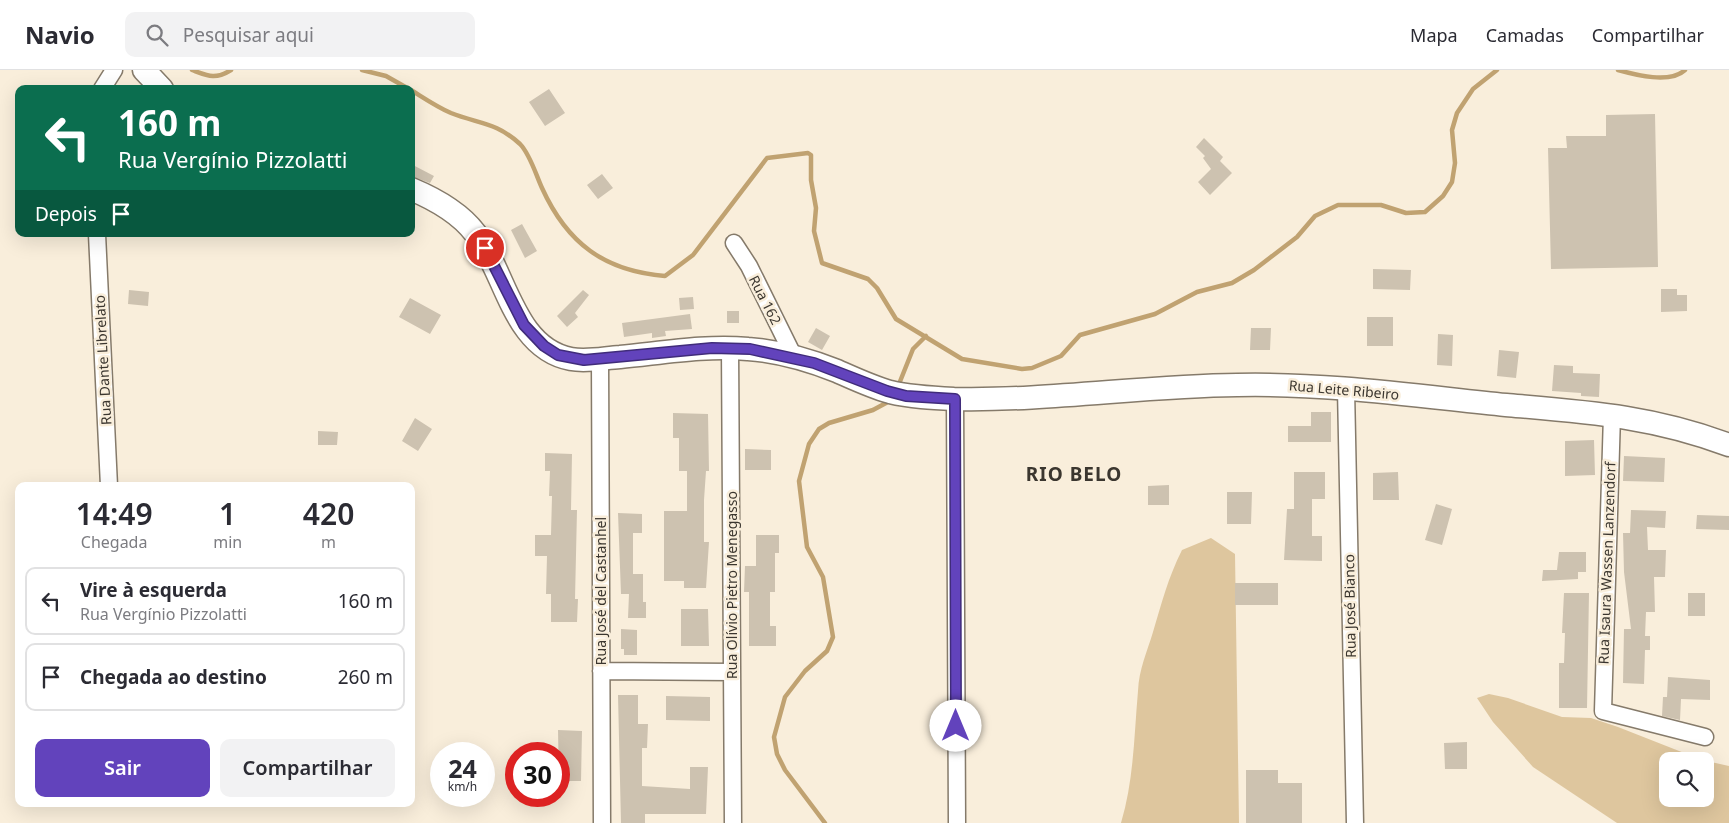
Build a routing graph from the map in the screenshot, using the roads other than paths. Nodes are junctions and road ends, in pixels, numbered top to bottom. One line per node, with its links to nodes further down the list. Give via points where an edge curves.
1 (114, 70): 3 (street)
2 (144, 70): 4 (street)
3 (105, 85)
4 (158, 85)
5 (415, 192): 10 (street, Rua Leite Ribeiro, via 453,211 476,234 532,336 558,355)
6 (97, 237): 15 (street, Rua Dante Librelato)
7 (734, 243): 9 (street, Rua 162, via 749,266)
8 (730, 348): 9 (street, Rua Leite Ribeiro); 10 (street, Rua Leite Ribeiro); 17 (street, Rua Olívio Pietro Menegasso)
9 (794, 357): 12 (street, Rua Leite Ribeiro, via 906,396)
10 (600, 359): 16 (street, Rua José del Castanhel)
11 (1346, 389): 12 (street, Rua Leite Ribeiro, via 1236,384); 13 (street, Rua Leite Ribeiro); 22 (street, Rua José Bianco)
12 (955, 399): 21 (street)
13 (1612, 415): 14 (street, Rua Leite Ribeiro, via 1666,424); 18 (street, Rua Isaura Wassen Lanzendorf, via 1602,711)
14 (1729, 445)
15 (109, 482)
16 (601, 671): 17 (street); 19 (street, Rua José del Castanhel)
17 (732, 672): 20 (street, Rua Olívio Pietro Menegasso)
18 (1705, 737)
19 (602, 823)
20 (733, 823)
21 (957, 823)
22 (1355, 823)

